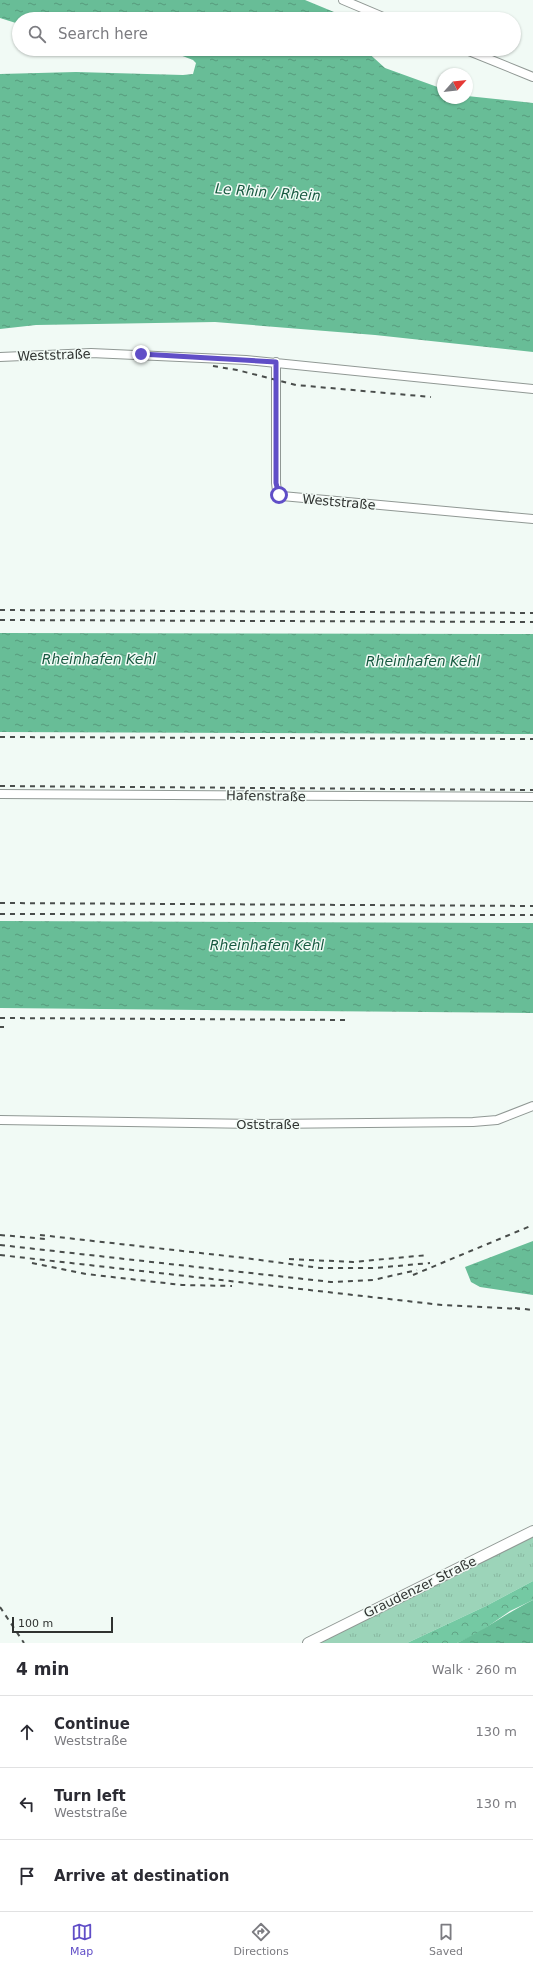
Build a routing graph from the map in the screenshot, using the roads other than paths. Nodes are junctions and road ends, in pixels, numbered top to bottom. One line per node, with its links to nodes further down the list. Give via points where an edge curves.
1 (343, 0): 2 (street)
2 (371, 12)
3 (481, 56): 4 (street)
4 (533, 77)
5 (0, 357): 6 (street, Weststraße, via 98,354)
6 (276, 362): 7 (street, Weststraße); 8 (street, Weststraße, via 276,483 277,491 282,496)
7 (533, 389)
8 (533, 519)
9 (0, 794): 10 (street, Hafenstraße)
10 (533, 797)
11 (533, 1106): 12 (street, Oststraße, via 497,1120 473,1122 264,1124)
12 (0, 1120)
13 (533, 1531): 14 (street, Graudenzer Straße)
14 (308, 1643)

